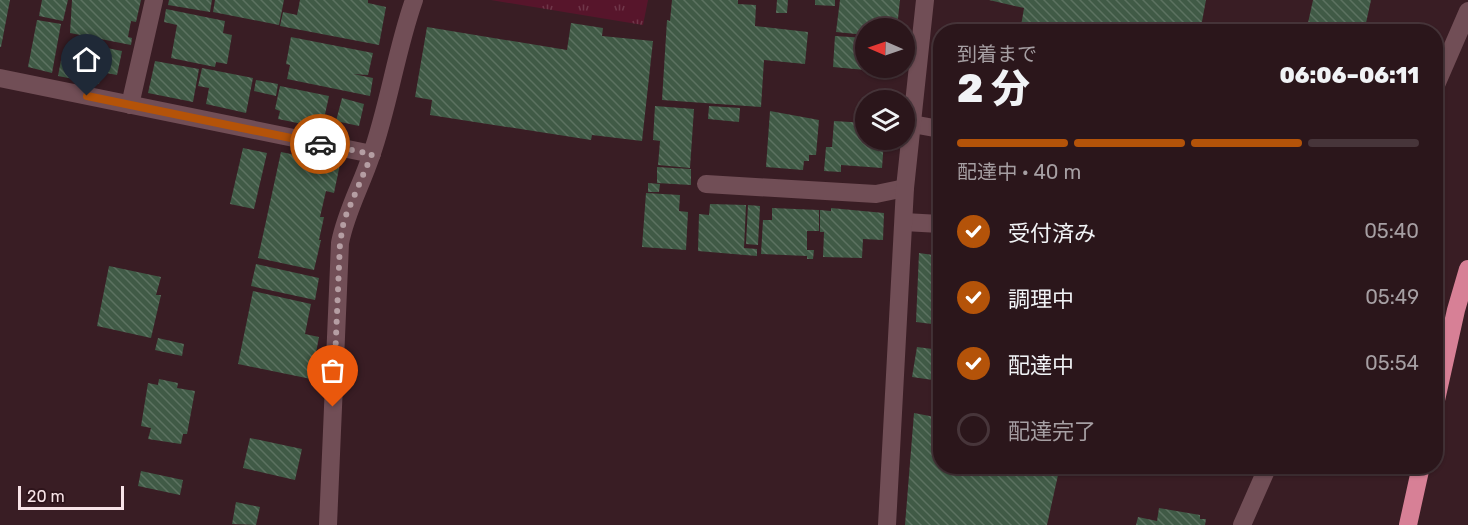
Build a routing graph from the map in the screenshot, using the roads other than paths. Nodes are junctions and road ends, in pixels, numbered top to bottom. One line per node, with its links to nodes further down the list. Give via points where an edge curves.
1 (154, 0): 8 (street)
2 (414, 0): 12 (street)
3 (925, 0): 7 (street)
4 (1468, 11): 5 (street)
5 (1443, 69)
6 (0, 78): 8 (street)
7 (915, 95)
8 (130, 105): 12 (street)
9 (915, 125): 10 (street)
10 (933, 128)
11 (909, 150): 14 (street)
12 (372, 154): 21 (street, via 344,220 340,243)
13 (706, 184): 14 (street, via 876,194)
14 (905, 188): 15 (street)
15 (904, 222): 16 (street); 22 (street)
16 (933, 224)
17 (1468, 269): 18 (highway)
18 (1443, 368)
19 (1264, 474): 23 (street)
20 (1419, 474): 24 (highway)
21 (328, 525)
22 (887, 525)
23 (1242, 525)
24 (1408, 525)

